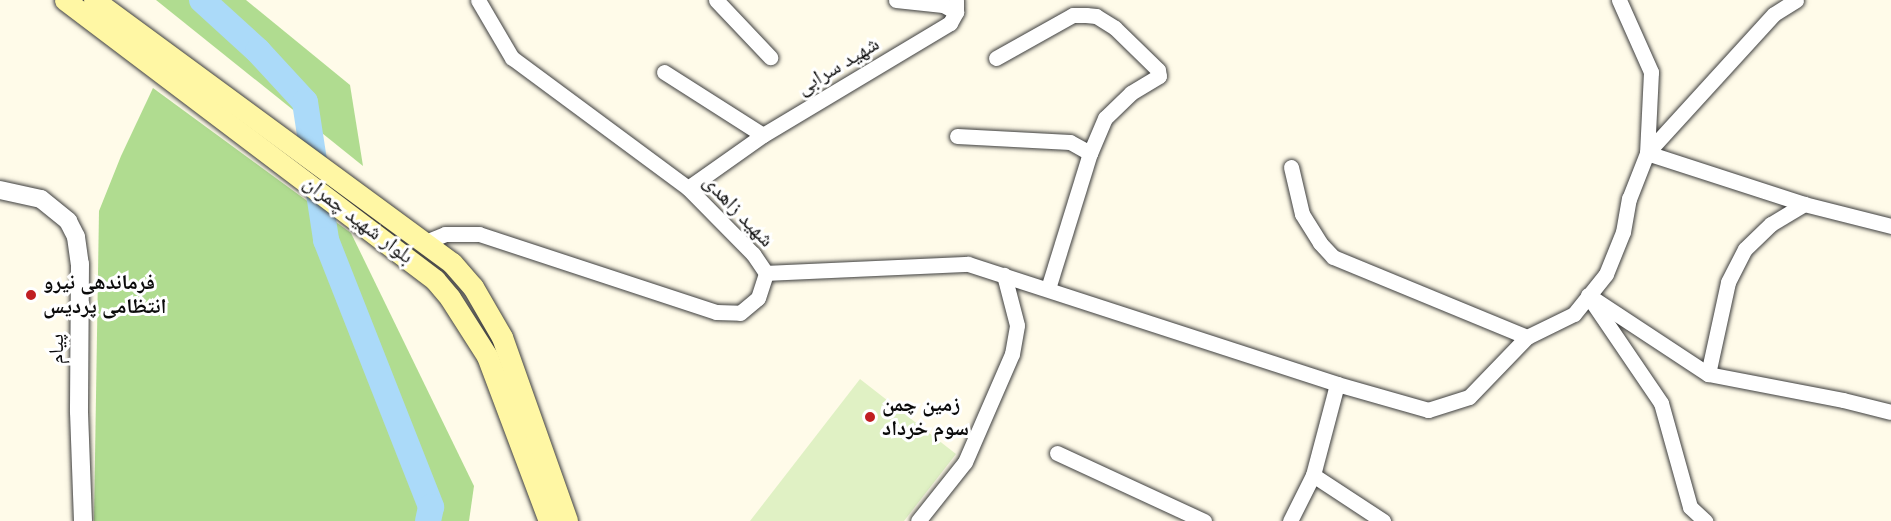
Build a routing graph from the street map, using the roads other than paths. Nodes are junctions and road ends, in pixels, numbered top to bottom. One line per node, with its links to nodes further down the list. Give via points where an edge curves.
1 (65, 0): 22 (main road, بلوار شهید چمران)
2 (94, 0): 21 (main road, بلوار شهید چمران)
3 (478, 0): 17 (street, شهید زاهدی, via 512,58)
4 (716, 0): 9 (street)
5 (896, 0): 8 (street, شهید سرابی)
6 (1619, 0): 15 (street, via 1652,72)
7 (1796, 0): 15 (street, via 1774,14)
8 (956, 6): 12 (street, شهید سرابی, via 951,23)
9 (770, 57)
10 (996, 58): 14 (street, via 1073,15 1086,15 1096,16 1115,28 1153,64 1159,76 1131,93 1105,118)
11 (664, 72): 12 (street)
12 (763, 135): 17 (street, شهید سرابی)
13 (957, 136): 14 (street, via 1070,142)
14 (1090, 153): 25 (street)
15 (1647, 153): 19 (street); 26 (street, via 1606,274)
16 (1291, 167): 27 (street, via 1302,214 1333,257)
17 (688, 188): 23 (street, شهید زاهدی, via 753,254)
18 (0, 190): 33 (street, پیام, via 41,199 68,221 76,237 80,264)
19 (1804, 204): 20 (street); 28 (street, via 1771,224 1745,249 1728,282)
20 (1891, 225)
21 (423, 243): 22 (main road); 23 (street, شهید زاهدی, via 445,234 479,234 716,312 740,314 758,298); 35 (main road, بلوار شهید چمران, via 452,263 490,313 513,365)
22 (411, 261): 34 (main road, بلوار شهید چمران, via 450,298 487,356)
23 (766, 273): 24 (street, via 968,264)
24 (1004, 275): 25 (street); 36 (street, via 1017,325 1012,354 965,462)
25 (1048, 289): 29 (street)
26 (1588, 295): 27 (street, via 1574,314); 28 (street); 40 (street, via 1661,403 1690,507)
27 (1527, 337): 29 (street, via 1469,397 1428,410)
28 (1708, 374): 30 (street)
29 (1337, 384): 32 (street)
30 (1891, 412)
31 (1057, 453): 37 (street)
32 (1313, 475): 38 (street); 39 (street)
33 (83, 521)
34 (549, 521)
35 (567, 521)
36 (918, 521)
37 (1204, 521)
38 (1290, 521)
39 (1383, 521)
40 (1705, 521)

